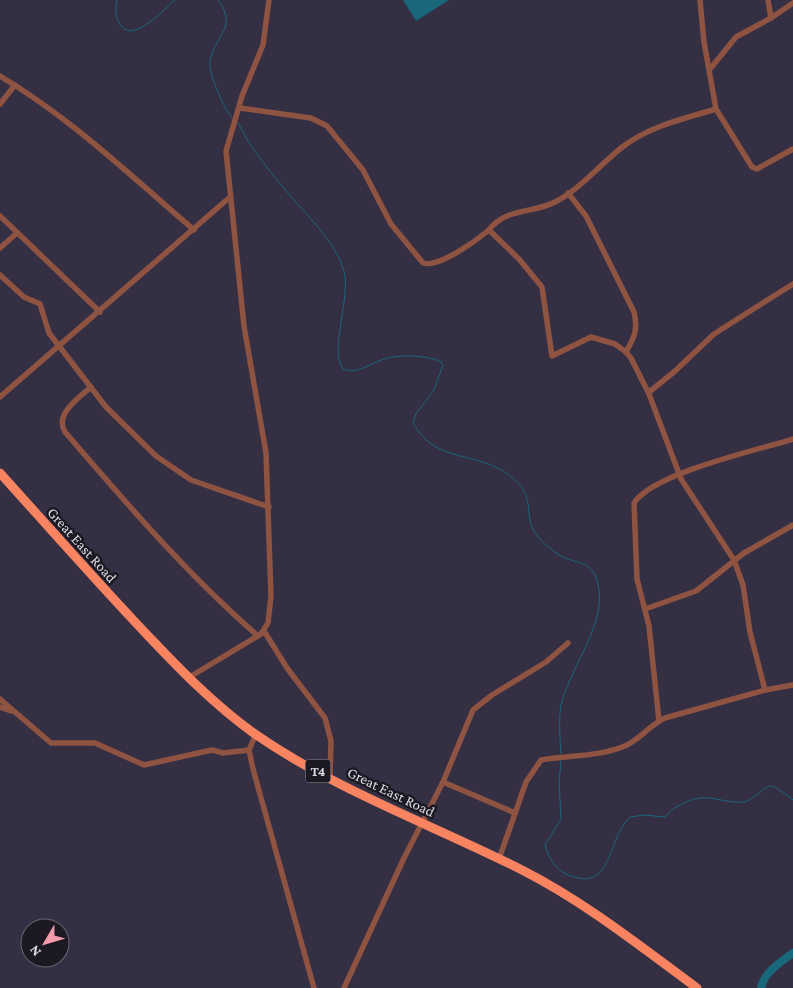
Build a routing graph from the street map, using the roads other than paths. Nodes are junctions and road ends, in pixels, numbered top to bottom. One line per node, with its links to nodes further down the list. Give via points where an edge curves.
1 (268, 0): 10 (street, via 263,45)
2 (700, 0): 6 (street)
3 (768, 0): 5 (street)
4 (793, 3): 5 (street)
5 (771, 18): 6 (street, via 736,37)
6 (710, 69): 11 (street)
7 (0, 76): 8 (street)
8 (15, 85): 9 (street); 16 (street, via 85,138)
9 (0, 104)
10 (240, 108): 14 (street, via 226,151); 17 (street, via 302,116 327,126 363,170 390,224 423,263 430,265 439,261)
11 (716, 109): 12 (street, via 753,168 759,168); 13 (street, via 645,133 621,148)
12 (793, 149)
13 (568, 193): 17 (street, via 538,209 504,216); 24 (street, via 590,223 634,312 636,333)
14 (230, 197): 16 (street); 31 (street, via 244,326 263,429)
15 (0, 216): 18 (street)
16 (194, 230): 22 (street)
17 (489, 230): 24 (street, via 520,259 542,287 552,356 591,337 615,344)
18 (17, 233): 19 (street); 22 (street)
19 (0, 248)
20 (0, 275): 23 (street, via 24,296 40,304 46,327)
21 (793, 284): 26 (street, via 714,334)
22 (100, 312): 23 (street)
23 (60, 346): 25 (street); 27 (street)
24 (626, 352): 26 (street)
25 (91, 387): 31 (street, via 126,428 170,467 205,486); 36 (street, via 63,414 62,425 66,432 187,570)
26 (649, 392): 30 (street)
27 (0, 397)
28 (793, 439): 30 (street)
29 (0, 473): 38 (highway, Great East Road / T4, via 86,571)
30 (679, 474): 33 (street); 34 (street, via 645,492 633,506 637,579)
31 (269, 507): 35 (street, via 271,596)
32 (793, 525): 33 (street)
33 (734, 560): 34 (street, via 696,591); 40 (street, via 743,585 750,632)
34 (645, 610): 44 (street)
35 (264, 631): 36 (street); 47 (street, via 325,718 331,741)
36 (258, 636): 38 (street)
37 (568, 642): 48 (street, via 546,662 473,710)
38 (188, 678): 45 (highway, Great East Road / T4)
39 (793, 685): 40 (street)
40 (766, 690): 44 (street)
41 (0, 699): 43 (street)
42 (0, 707): 43 (street)
43 (15, 713): 46 (street, via 50,742 96,743 144,765 212,750 223,753)
44 (659, 720): 49 (street, via 637,739 619,748 541,760 526,782)
45 (256, 734): 46 (street); 47 (highway, Great East Road / T4)
46 (249, 750): 52 (street)
47 (330, 778): 50 (highway, Great East Road / T4)
48 (443, 782): 49 (street); 50 (street)
49 (515, 813): 51 (street)
50 (421, 823): 51 (highway, Great East Road / T4); 53 (street)
51 (499, 858): 54 (highway, Great East Road / T4, via 582,903)
52 (314, 988)
53 (344, 988)
54 (697, 988)

